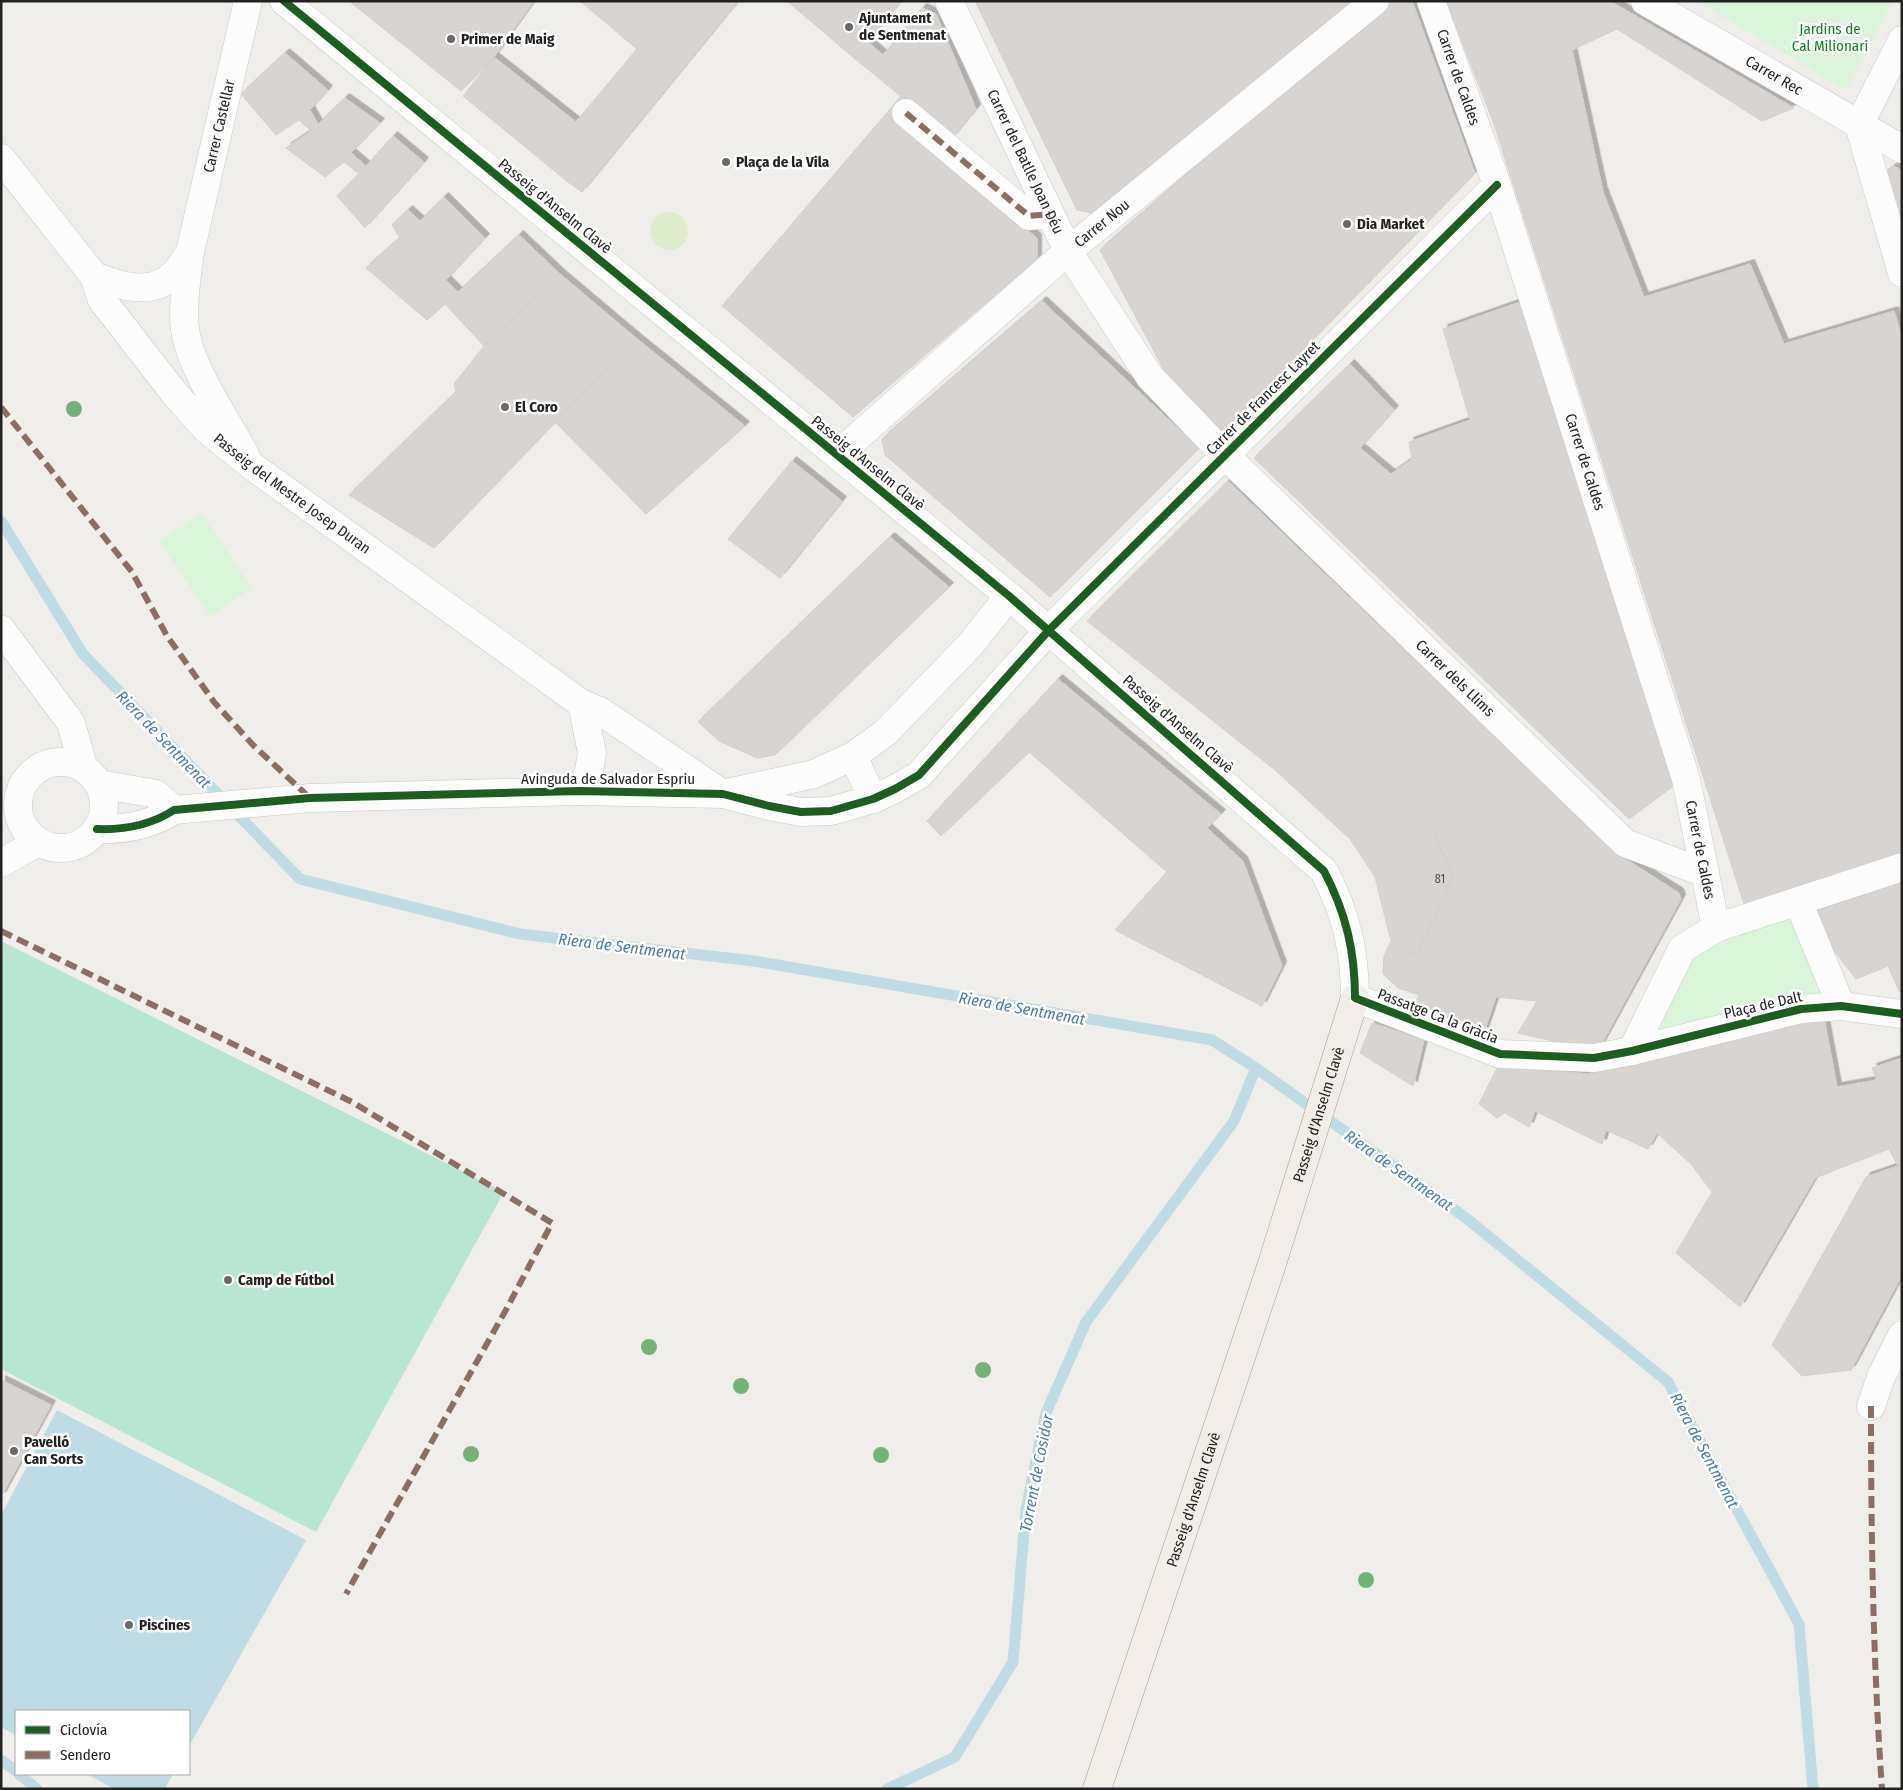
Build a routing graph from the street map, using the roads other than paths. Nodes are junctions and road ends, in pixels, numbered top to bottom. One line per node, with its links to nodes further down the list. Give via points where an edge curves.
1 (248, 1): 15 (street, Carrer Castellar)
2 (284, 1): 19 (street, Passeig d'Anselm Clavè)
3 (949, 1): 13 (street, Carrer del Batlle Joan Déu)
4 (1375, 1): 14 (street, Carrer Nou)
5 (1431, 1): 12 (street, Carrer de Caldes)
6 (1645, 1): 9 (street, Carrer Rec)
7 (1902, 40): 9 (street)
8 (906, 114): 13 (street, via 1029,216)
9 (1859, 125): 10 (street, Carrer Rec); 16 (street)
10 (1902, 149)
11 (1, 158): 17 (street, Passeig del Mestre Josep Duran)
12 (1497, 185): 18 (street, Carrer de Francesc Layret); 36 (street, Carrer de Caldes, via 1686,779)
13 (1050, 214): 14 (street, Carrer del Batlle Joan Déu)
14 (1068, 251): 18 (street, Carrer del Batlle Joan Déu, via 1150,377); 19 (street, Carrer Nou)
15 (190, 252): 17 (street, via 174,275 157,286 120,286); 20 (street, Carrer Castellar, via 185,329 195,364)
16 (1902, 273)
17 (94, 276): 20 (street, Passeig del Mestre Josep Duran, via 102,300 174,394 205,428)
18 (1224, 454): 23 (street, Carrer de Francesc Layret); 36 (street, Carrer dels Llims, via 1625,843)
19 (837, 455): 21 (street, Passeig d'Anselm Clavè)
20 (252, 466): 24 (street, Passeig del Mestre Josep Duran)
21 (1009, 596): 23 (street, Passeig d'Anselm Clavè); 25 (street, Avinguda de Salvador Espriu, via 970,645 885,733)
22 (1, 629): 26 (street, via 71,723)
23 (1049, 630): 29 (street, Avinguda de Salvador Espriu, via 919,775); 39 (street, Passeig d'Anselm Clavè, via 1324,871 1338,897 1350,935)
24 (582, 704): 27 (street, via 592,753); 28 (street, Passeig del Mestre Josep Duran, via 600,711)
25 (853, 756): 28 (street, Avinguda de Salvador Espriu, via 814,774); 29 (street)
26 (92, 777): 30 (street, via 75,764 55,761 40,766 27,777); 31 (street, via 156,794); 32 (street, via 104,798)
27 (580, 791): 28 (street, Avinguda de Salvador Espriu); 31 (street, Avinguda de Salvador Espriu, via 310,798)
28 (723, 794): 29 (street, Avinguda de Salvador Espriu, via 801,812 832,810)
29 (873, 799)
30 (10, 806): 33 (street)
31 (174, 810): 32 (street, Avinguda de Salvador Espriu, via 160,819 119,830)
32 (97, 828): 33 (street, via 84,841 65,848 53,848)
33 (38, 842): 34 (street)
34 (1, 863)
35 (1902, 867): 37 (street)
36 (1705, 873): 38 (street, Carrer de Caldes)
37 (1798, 901): 38 (street); 40 (street)
38 (1716, 928): 42 (street, via 1682,949)
39 (1355, 998): 42 (street, Passatge Ca la Gràcia, via 1500,1054 1594,1058); 45 (main road, Passeig d'Anselm Clavè, via 1271,1268)
40 (1841, 1006): 41 (street, Plaça de Dalt); 42 (street, Plaça de Dalt, via 1801,1009)
41 (1902, 1014)
42 (1632, 1051)
43 (1902, 1334): 44 (street)
44 (1871, 1406)
45 (1097, 1789)

